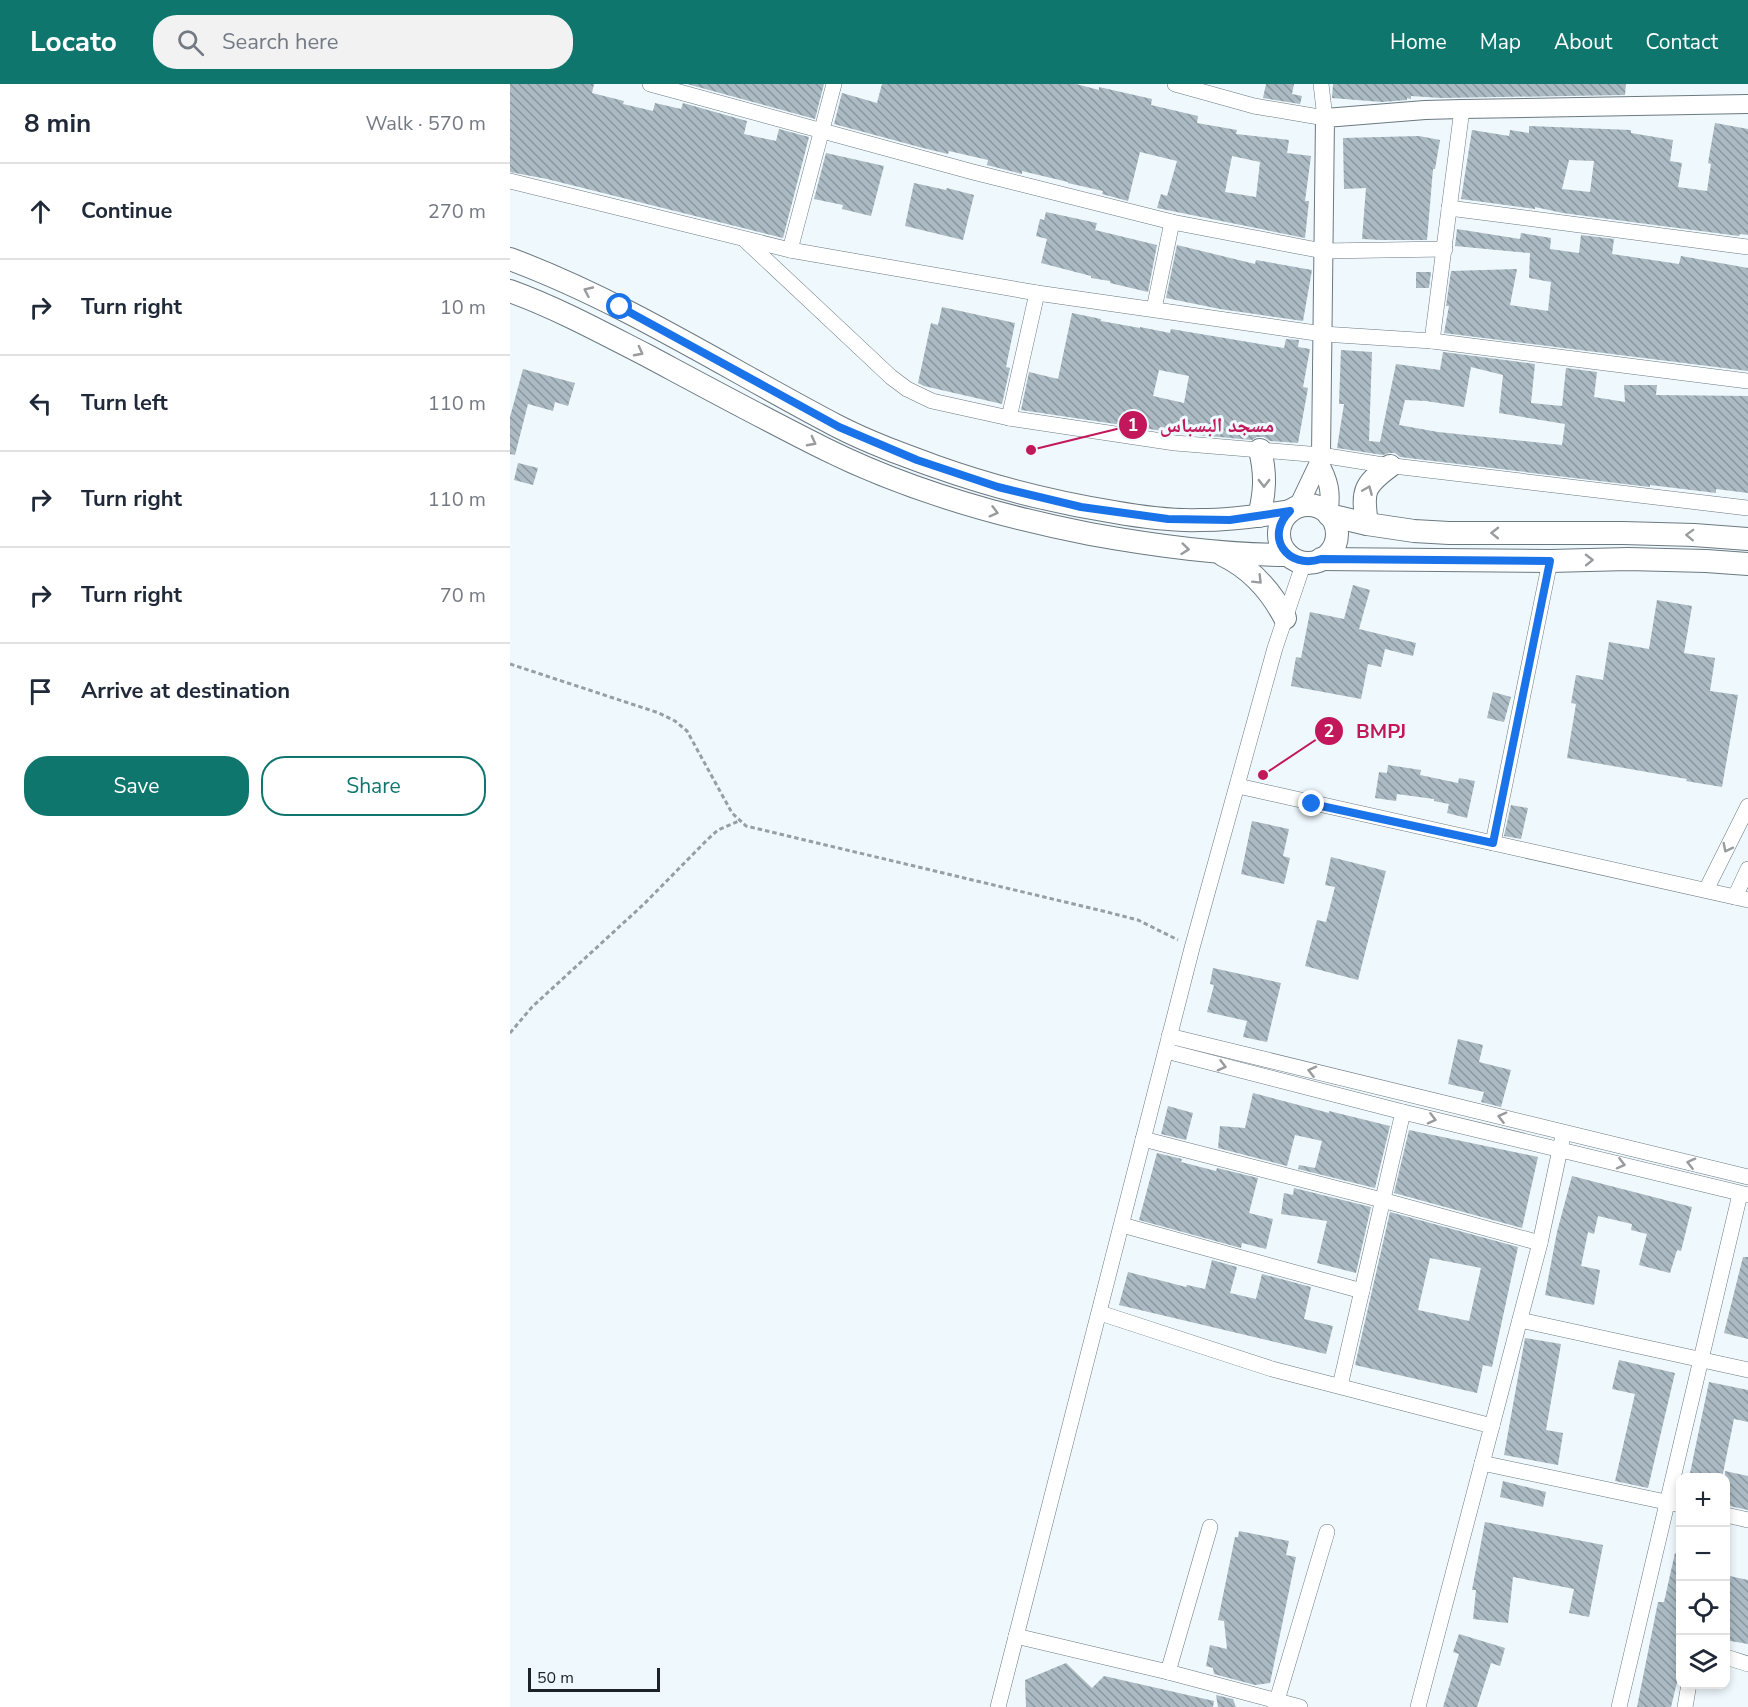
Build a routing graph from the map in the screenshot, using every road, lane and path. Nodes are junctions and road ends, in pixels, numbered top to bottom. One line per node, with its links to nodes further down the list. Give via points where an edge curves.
1 (650, 84): 8 (street)
2 (834, 84): 8 (street)
3 (1175, 84): 7 (street, via 1254,106)
4 (1321, 84): 7 (street)
5 (1748, 104): 6 (street)
6 (1462, 109): 7 (street); 10 (street)
7 (1325, 118): 16 (street)
8 (822, 130): 11 (street); 15 (street)
9 (510, 181): 12 (street)
10 (1449, 208): 13 (street); 14 (street)
11 (1172, 222): 16 (street); 20 (street)
12 (743, 239): 15 (street); 24 (street, via 907,389 932,401)
13 (1748, 247)
14 (1445, 249): 16 (street); 22 (street)
15 (790, 250): 19 (street)
16 (1323, 251): 21 (street)
17 (510, 259): 31 (main road, one-way to 17, via 1230,520 1138,516 1039,498 957,474 839,427 620,307)
18 (510, 291): 34 (main road, one-way to 34, via 601,331 824,449 904,483 1029,521 1137,543)
19 (1037, 293): 20 (street); 24 (street)
20 (1154, 309): 21 (street)
21 (1323, 334): 22 (street); 26 (street)
22 (1432, 341): 23 (street)
23 (1748, 381)
24 (1009, 418): 25 (street, via 1175,443)
25 (1260, 450): 26 (street); 31 (main road, one-way to 31, via 1265,483)
26 (1320, 459): 27 (street); 29 (street); 30 (street, via 1330,488)
27 (1390, 466): 28 (street); 32 (main road, one-way to 27, via 1366,489)
28 (1748, 508)
29 (1294, 509): 30 (main road, via 1314,506); 31 (main road); 35 (main road, via 1280,524 1280,541)
30 (1329, 514): 32 (main road); 35 (main road, via 1336,530 1333,547)
31 (1260, 516)
32 (1367, 524): 33 (main road, one-way to 32, via 1449,533)
33 (1748, 539)
34 (1220, 553): 35 (main road); 38 (main road, one-way to 38, via 1258,580)
35 (1304, 559): 36 (main road); 38 (street)
36 (1550, 561): 37 (main road, one-way to 37, via 1628,559); 43 (street)
37 (1748, 564)
38 (1285, 618): 40 (street)
39 (510, 664): 42 (path, via 675,721 687,731)
40 (1238, 786): 43 (street); 47 (street)
41 (1748, 806): 45 (street, one-way to 45)
42 (739, 821): 47 (path, via 1138,920); 48 (path, via 707,840 532,1007)
43 (1493, 843): 45 (street)
44 (1748, 869): 46 (street)
45 (1706, 890): 46 (street)
46 (1741, 898)
47 (1192, 948): 49 (street)
48 (510, 1033)
49 (1168, 1044): 50 (street, one-way to 50); 51 (street, one-way to 49); 52 (street)
50 (1404, 1112): 53 (street, one-way to 53); 56 (street)
51 (1564, 1132): 53 (street); 54 (street, one-way to 51)
52 (1143, 1139): 56 (street); 57 (street)
53 (1560, 1149): 55 (street, one-way to 55); 58 (street)
54 (1748, 1177)
55 (1744, 1195): 62 (street)
56 (1382, 1200): 58 (street); 59 (street)
57 (1122, 1225): 59 (street); 60 (street)
58 (1540, 1243): 61 (street)
59 (1362, 1291): 64 (street)
60 (1100, 1313): 64 (street, via 1272,1369); 72 (street)
61 (1520, 1320): 62 (street); 65 (street)
62 (1701, 1358): 63 (street); 67 (street)
63 (1748, 1370)
64 (1340, 1386): 65 (street)
65 (1492, 1426): 66 (street)
66 (1482, 1463): 67 (street); 80 (street)
67 (1674, 1504): 81 (street)
68 (1730, 1516): 69 (street)
69 (1748, 1520)
70 (1210, 1527): 75 (street)
71 (1327, 1532): 77 (street)
72 (1016, 1636): 75 (street); 78 (street)
73 (1730, 1659): 74 (street)
74 (1748, 1664)
75 (1168, 1672): 77 (street)
76 (1688, 1689): 82 (street)
77 (1276, 1704): 79 (street)
78 (998, 1707)
79 (1300, 1707)
80 (1418, 1707)
81 (1619, 1707)
82 (1685, 1707)

